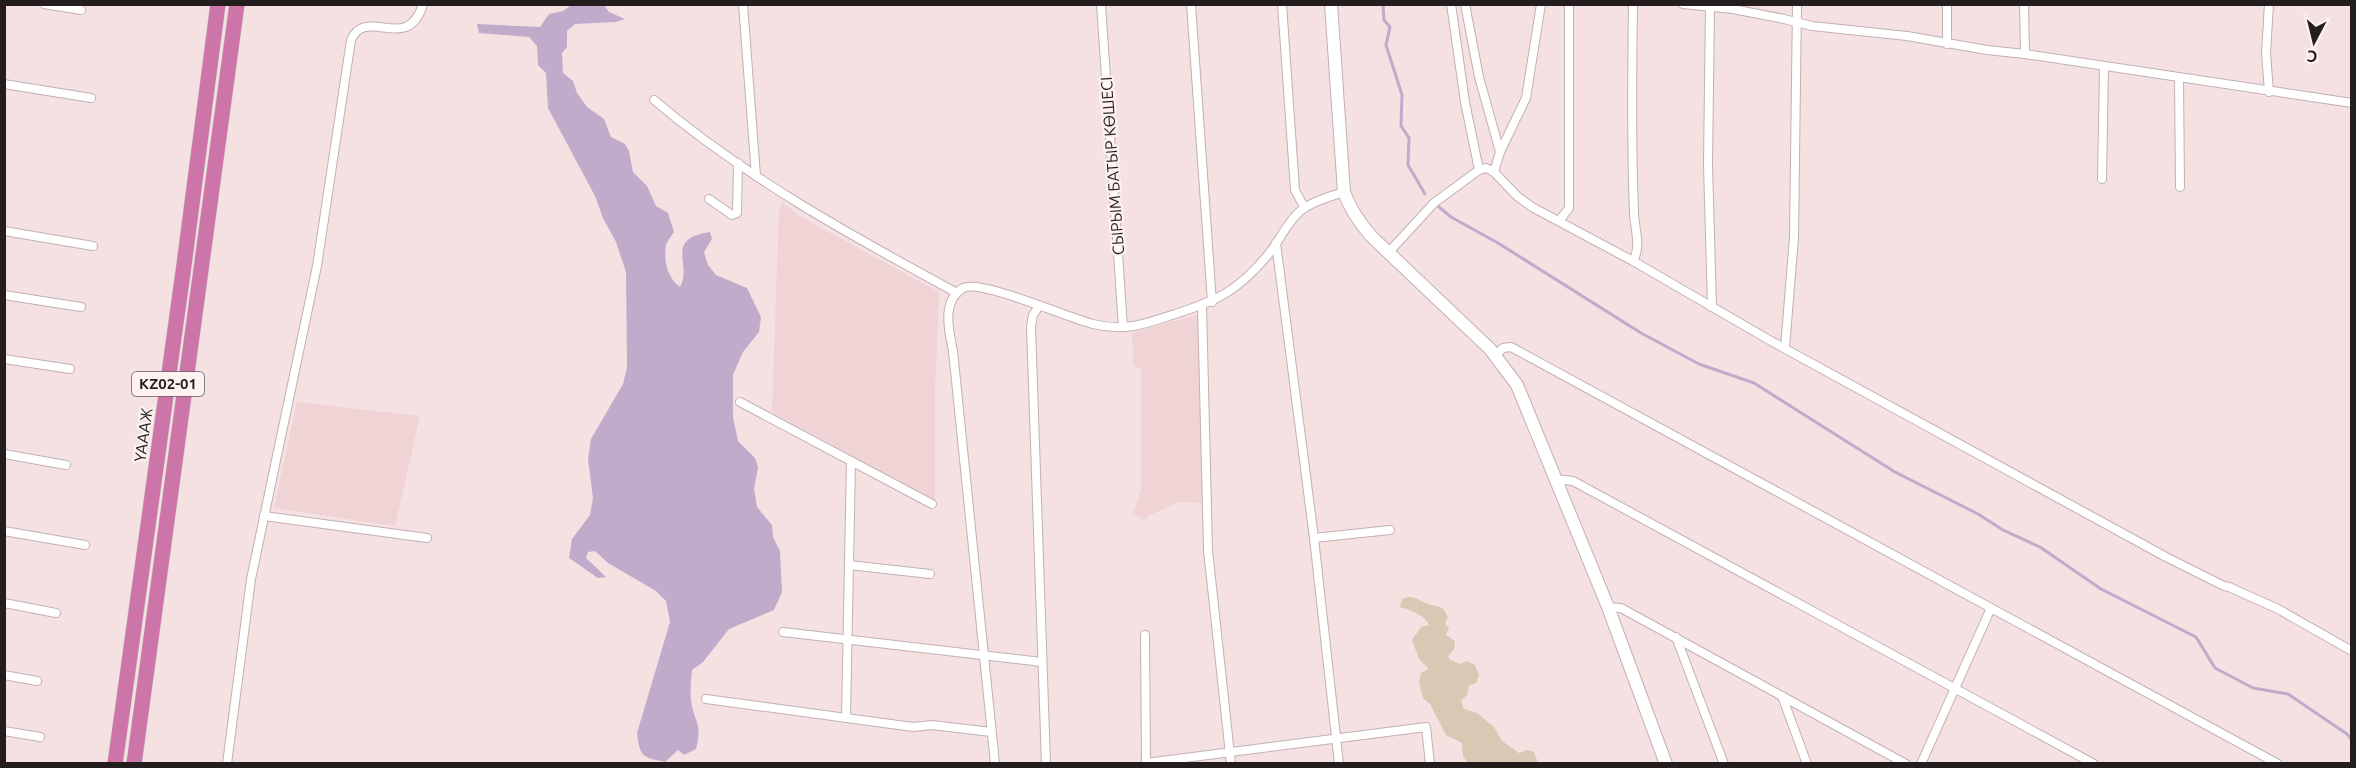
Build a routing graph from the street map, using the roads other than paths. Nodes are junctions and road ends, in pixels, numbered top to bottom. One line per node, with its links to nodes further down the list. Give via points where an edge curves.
1 (44, 4): 21 (street)
2 (218, 4): 97 (highway, ҮАААЖ / KZ02-01)
3 (237, 4): 98 (highway, KZ02-01)
4 (423, 4): 66 (street, via 413,25 364,27 354,32 351,40 317,266)
5 (743, 4): 36 (street)
6 (1101, 4): 55 (street, СЫРЫМ БАТЫР КӨШЕСІ)
7 (1191, 4): 50 (street)
8 (1282, 4): 41 (street, via 1295,190)
9 (1331, 4): 39 (main road)
10 (1451, 4): 34 (street)
11 (1465, 4): 32 (street, via 1479,77)
12 (1541, 4): 32 (street, via 1526,98)
13 (1569, 4): 42 (street, via 1569,208)
14 (1633, 4): 47 (street, via 1631,141 1638,249)
15 (1683, 4): 20 (street)
16 (1797, 4): 22 (street)
17 (1947, 4): 23 (street)
18 (2024, 4): 24 (street)
19 (2269, 4): 28 (street)
20 (1710, 6): 22 (street); 54 (street, via 1708,165)
21 (81, 10)
22 (1796, 23): 23 (street); 56 (street, via 1794,237)
23 (1947, 44): 24 (street)
24 (2025, 54): 25 (street)
25 (2104, 67): 26 (street); 37 (street)
26 (2179, 77): 28 (street); 38 (street)
27 (4, 84): 29 (street)
28 (2269, 92): 31 (street)
29 (91, 98)
30 (654, 100): 33 (street)
31 (2352, 103)
32 (1500, 152): 35 (street)
33 (738, 163): 36 (street); 40 (street, via 737,213 732,215)
34 (1479, 170): 35 (street); 46 (street, via 1434,203)
35 (1494, 172): 42 (street, via 1517,196)
36 (756, 176): 48 (street, via 819,217)
37 (2102, 179)
38 (2180, 187)
39 (1344, 192): 41 (street); 46 (main road, via 1359,222)
40 (709, 199)
41 (1305, 207): 44 (street)
42 (1559, 221): 47 (street)
43 (4, 231): 45 (street)
44 (1276, 243): 50 (street, via 1232,291); 70 (street)
45 (93, 246)
46 (1389, 252): 57 (main road)
47 (1633, 261): 54 (street)
48 (957, 293): 52 (street, via 976,286); 83 (street, via 947,319)
49 (4, 295): 53 (street)
50 (1212, 302): 51 (street)
51 (1202, 305): 55 (street); 95 (street, via 1208,550)
52 (1039, 306): 55 (street, via 1095,325); 84 (street, via 1031,327)
53 (81, 307)
54 (1712, 307): 56 (street)
55 (1123, 327)
56 (1785, 348): 82 (street, via 2166,557 2271,606)
57 (1495, 355): 64 (main road, via 1517,386); 76 (street, via 1511,347)
58 (4, 359): 59 (street)
59 (70, 369)
60 (740, 402): 62 (street)
61 (4, 454): 63 (street)
62 (851, 461): 65 (street); 72 (street)
63 (66, 465)
64 (1555, 479): 75 (main road); 87 (street, via 1573,481)
65 (932, 504)
66 (264, 516): 69 (street); 99 (street, via 251,579)
67 (1390, 530): 70 (street)
68 (4, 531): 71 (street)
69 (427, 538)
70 (1314, 538): 94 (street)
71 (85, 545)
72 (849, 565): 73 (street); 81 (street)
73 (930, 574)
74 (4, 603): 77 (street)
75 (1608, 607): 80 (street, via 1622,608); 105 (main road)
76 (1991, 608): 87 (street); 111 (street)
77 (56, 613)
78 (783, 632): 81 (street)
79 (1145, 635): 96 (street)
80 (1676, 637): 88 (street); 106 (street)
81 (848, 640): 83 (street); 90 (street)
82 (2352, 651)
83 (983, 655): 84 (street); 92 (street)
84 (1042, 662): 101 (street)
85 (4, 675): 86 (street)
86 (37, 681)
87 (1955, 689): 109 (street); 110 (street)
88 (1782, 696): 107 (street); 108 (street)
89 (706, 699): 90 (street)
90 (846, 718): 92 (street)
91 (4, 731): 93 (street)
92 (991, 732): 100 (street)
93 (40, 737)
94 (1337, 739): 95 (street); 103 (street); 104 (street, via 1426,728)
95 (1230, 752): 96 (street); 102 (street)
96 (1146, 763)
97 (115, 764)
98 (134, 764)
99 (227, 764)
100 (995, 764)
101 (1046, 764)
102 (1231, 764)
103 (1339, 764)
104 (1431, 764)
105 (1666, 764)
106 (1724, 764)
107 (1807, 764)
108 (1906, 764)
109 (1921, 764)
110 (2094, 764)
111 (2278, 764)

